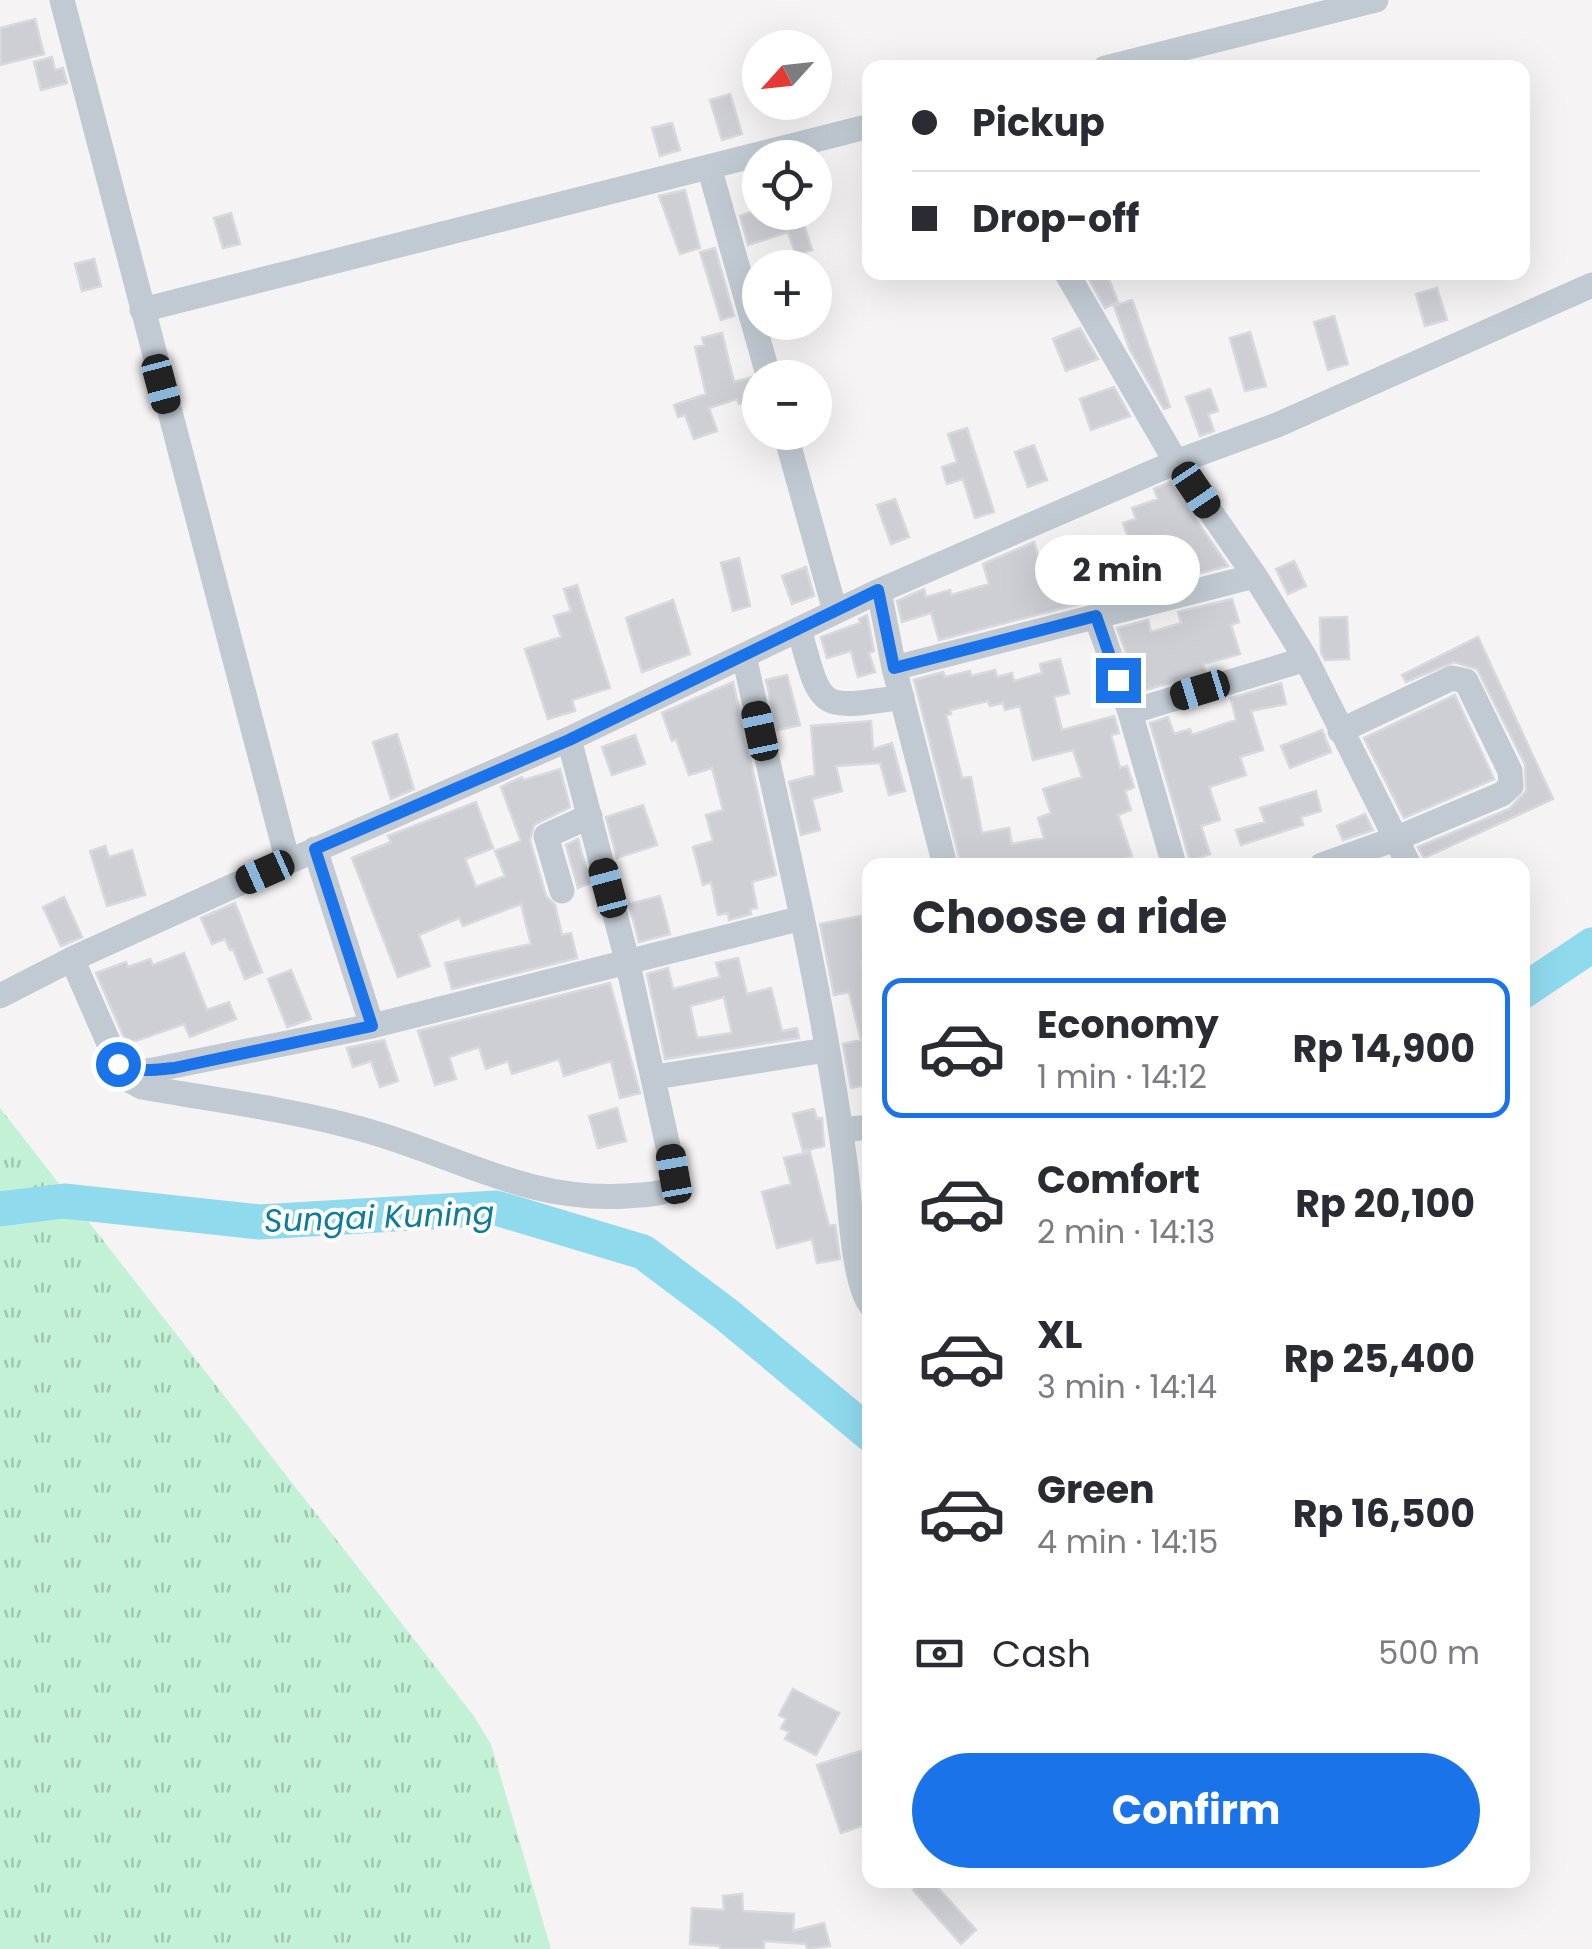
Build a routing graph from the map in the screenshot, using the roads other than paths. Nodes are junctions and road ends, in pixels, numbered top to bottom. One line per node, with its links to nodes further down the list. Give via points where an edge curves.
1 (62, 0): 8 (street)
2 (1376, 0): 3 (street)
3 (1137, 60)
4 (862, 128): 5 (street)
5 (709, 167): 8 (street); 9 (street)
6 (1071, 280): 11 (street)
7 (1592, 285): 11 (street, via 1277,425)
8 (142, 310): 31 (street)
9 (764, 360)
10 (790, 450): 14 (street)
11 (1176, 462): 12 (street); 13 (street)
12 (1256, 576): 15 (street); 18 (street)
13 (878, 590): 14 (street); 19 (street)
14 (835, 610): 16 (street)
15 (1096, 616): 19 (street); 21 (street)
16 (799, 629): 17 (street); 20 (street, via 824,698 841,706)
17 (744, 656): 23 (street); 33 (street)
18 (1306, 658): 21 (street); 22 (street)
19 (894, 668): 20 (street)
20 (902, 698): 27 (street)
21 (1130, 712): 28 (street)
22 (1340, 731): 25 (street); 25 (street, via 1452,678 1466,681 1511,786)
23 (569, 740): 24 (street); 26 (street)
24 (590, 816): 32 (street, via 544,840); 35 (street)
25 (1395, 839): 29 (street); 30 (street)
26 (315, 849): 31 (street); 37 (street)
27 (943, 858)
28 (1172, 858)
29 (1342, 858)
30 (1405, 858)
31 (288, 862): 34 (street)
32 (562, 890)
33 (802, 918): 35 (street); 38 (street)
34 (72, 959): 36 (street); 39 (street)
35 (627, 960): 37 (street); 40 (street)
36 (0, 996)
37 (372, 1026): 39 (street, via 174,1068)
38 (826, 1050): 40 (street); 42 (street)
39 (118, 1064): 40 (street, via 142,1087 364,1130 506,1180 592,1198 672,1188)
40 (654, 1077)
41 (862, 1128): 42 (street)
42 (841, 1130): 43 (street)
43 (862, 1283)

